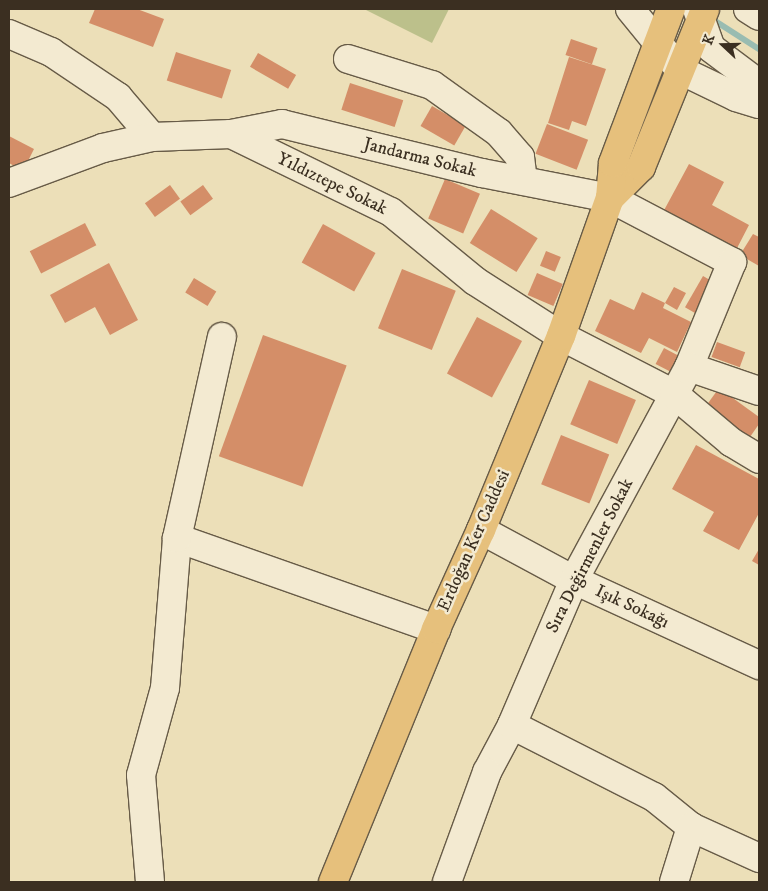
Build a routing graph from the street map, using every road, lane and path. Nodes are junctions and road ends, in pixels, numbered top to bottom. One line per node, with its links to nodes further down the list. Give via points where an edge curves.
1 (630, 9): 7 (street)
2 (671, 9): 7 (main road, Erdoğan Ker Caddesi)
3 (748, 9): 5 (street)
4 (701, 12): 9 (main road, Erdoğan Ker Caddesi); 10 (street, via 711,48)
5 (759, 16)
6 (9, 34): 13 (street, via 51,52 118,97)
7 (658, 47): 9 (street); 16 (main road, Erdoğan Ker Caddesi, via 613,163)
8 (348, 59): 15 (street, via 432,85 499,133 520,157)
9 (680, 70): 11 (street, via 736,97); 16 (main road, Erdoğan Ker Caddesi, via 641,167)
10 (759, 84)
11 (759, 104)
12 (232, 134): 13 (street, Yıldıztepe Sokak); 15 (street, Jandarma Sokak, via 282,124); 19 (street, Yıldıztepe Sokak, via 390,212 475,281)
13 (152, 137): 14 (street, Yıldıztepe Sokak, via 103,148)
14 (11, 180)
15 (523, 181): 16 (street, Jandarma Sokak)
16 (610, 198): 17 (street, Jandarma Sokak); 19 (main road, Erdoğan Ker Caddesi)
17 (732, 262): 20 (street, Sıra Değirmenler Sokak)
18 (222, 336): 25 (street)
19 (561, 336): 22 (street, Yıldıztepe Sokak); 24 (main road, Erdoğan Ker Caddesi)
20 (689, 367): 21 (street); 22 (street, Sıra Değirmenler Sokak)
21 (759, 391)
22 (674, 394): 23 (street, Yıldıztepe Sokak, via 731,442); 26 (street, Sıra Değirmenler Sokak)
23 (759, 459)
24 (481, 530): 26 (street, Işık Sokağı); 27 (main road, Erdoğan Ker Caddesi)
25 (177, 538): 27 (street); 32 (street, via 165,688 141,774)
26 (574, 580): 28 (street, Işık Sokağı); 29 (street, Sıra Değirmenler Sokak)
27 (436, 629): 33 (main road, Erdoğan Ker Caddesi)
28 (759, 665)
29 (512, 725): 30 (street, via 654,797); 34 (street, Sıra Değirmenler Sokak, via 487,772)
30 (691, 827): 31 (street); 35 (street)
31 (759, 858)
32 (150, 882)
33 (333, 882)
34 (447, 882)
35 (674, 882)

